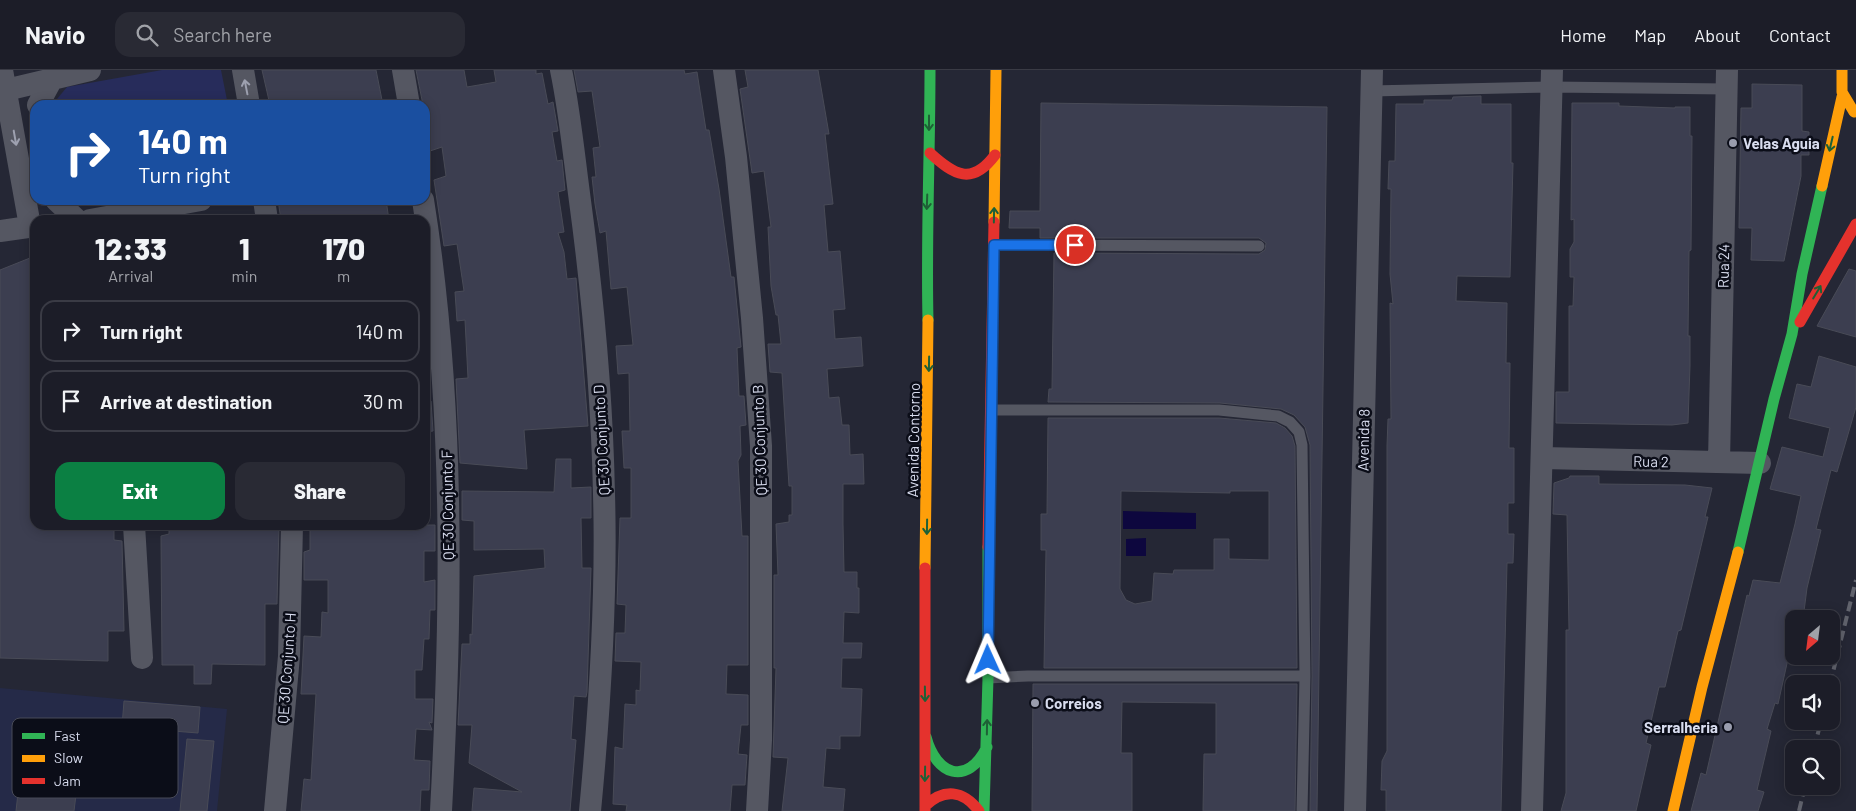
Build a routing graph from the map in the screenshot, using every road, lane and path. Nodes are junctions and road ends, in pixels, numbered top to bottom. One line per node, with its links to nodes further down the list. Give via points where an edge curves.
1 (90, 70): 10 (street)
2 (242, 70): 16 (street, one-way to 2)
3 (403, 70): 17 (street)
4 (561, 70): 47 (street, QE 30 Conjunto D, via 594,324 604,496 604,609)
5 (724, 70): 48 (street, QE 30 Conjunto B, via 751,308 762,446 761,730)
6 (930, 70): 19 (main road, Avenida Contorno, one-way to 19)
7 (1842, 70): 14 (main road, via 1837,81)
8 (997, 71): 20 (main road)
9 (1552, 78): 12 (lane); 13 (lane); 34 (street)
10 (52, 79): 11 (street); 15 (street)
11 (4, 80): 23 (street, one-way to 23)
12 (1372, 80): 52 (street, Avenida 8)
13 (1727, 80): 35 (street, Rua 24)
14 (1842, 97): 18 (main road); 32 (main road, one-way to 32, via 1802,274)
15 (41, 100)
16 (248, 100)
17 (408, 100)
18 (1856, 114)
19 (930, 153): 20 (main road, via 952,173 964,176 978,173); 42 (main road, Avenida Contorno, one-way to 42, via 926,236 929,358 924,651)
20 (995, 155): 30 (main road, one-way to 20)
21 (61, 205): 24 (street)
22 (177, 205): 25 (street)
23 (31, 215)
24 (72, 215)
25 (128, 215)
26 (1856, 224): 32 (main road, one-way to 26)
27 (30, 226): 28 (street)
28 (0, 231)
29 (430, 242): 46 (street, QE 30 Conjunto F, via 444,370 448,493 449,632)
30 (994, 245): 31 (lane); 33 (main road)
31 (1259, 246)
32 (1792, 334): 36 (main road)
33 (991, 410): 40 (lane, via 1219,410 1278,416 1290,422 1299,432 1302,445); 41 (main road)
34 (1543, 458): 35 (street, Rua 2); 53 (street)
35 (1719, 462): 36 (street, Rua 2)
36 (1760, 463): 54 (main road)
37 (134, 530): 39 (street)
38 (292, 530): 45 (street, QE 30 Conjunto H, via 288,656)
39 (142, 658)
40 (1305, 676): 41 (lane); 51 (lane)
41 (988, 678): 43 (main road, one-way to 41)
42 (926, 737): 43 (main road, via 935,760 954,771 976,766); 44 (main road, Avenida Contorno, one-way to 44)
43 (987, 747): 50 (main road)
44 (925, 809): 49 (main road, via 932,798 952,792 971,800)
45 (275, 811)
46 (441, 811)
47 (590, 811)
48 (757, 811)
49 (979, 811)
50 (984, 811)
51 (1302, 811)
52 (1355, 811)
53 (1532, 811)
54 (1673, 811)

